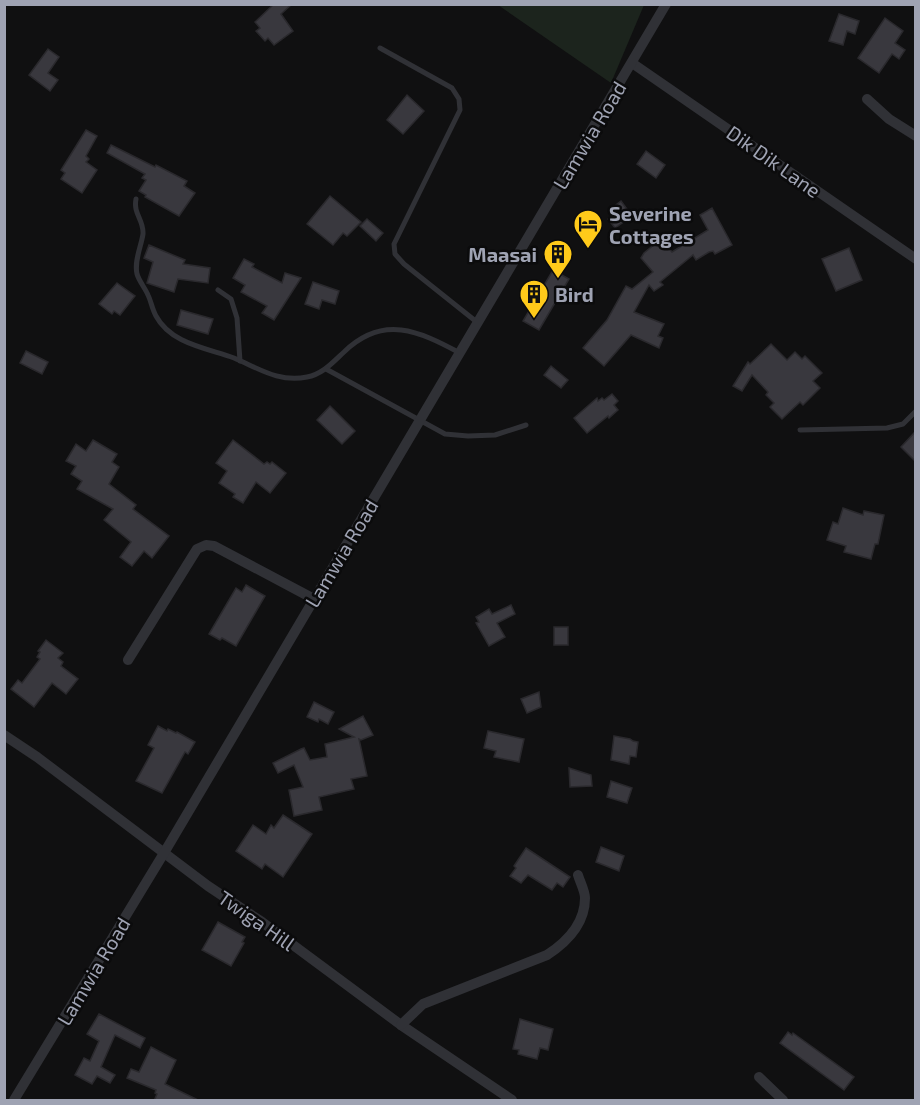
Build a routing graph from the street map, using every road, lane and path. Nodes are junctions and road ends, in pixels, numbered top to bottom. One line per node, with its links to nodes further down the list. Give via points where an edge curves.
1 (666, 4): 3 (street, Lamwia Road)
2 (380, 48): 9 (lane, via 452,88 459,99 459,110 394,244 395,254 404,264)
3 (632, 63): 7 (street, Dik Dik Lane); 9 (street, Lamwia Road)
4 (867, 99): 5 (street)
5 (915, 136)
6 (136, 200): 11 (lane, via 134,208 143,232 137,274 156,316 175,336)
7 (915, 260)
8 (218, 290): 11 (lane, via 231,299 237,318)
9 (478, 323): 10 (street, Lamwia Road)
10 (460, 353): 12 (lane, via 432,338 402,329 368,334); 14 (street, Lamwia Road)
11 (240, 361): 12 (lane, via 282,378 308,377)
12 (326, 369): 14 (lane)
13 (915, 411): 16 (lane, via 903,424 887,428)
14 (420, 421): 15 (lane, via 445,434 468,436 495,435); 17 (street, Lamwia Road)
15 (526, 425)
16 (800, 430)
17 (314, 599): 18 (street, via 206,545 197,549); 20 (street, Lamwia Road)
18 (128, 660)
19 (4, 735): 20 (street, Twiga Hill)
20 (164, 854): 22 (street, Twiga Hill); 25 (street, Lamwia Road)
21 (578, 875): 22 (street, via 585,898 579,923 565,943 547,955 423,1004)
22 (401, 1025): 24 (street, Twiga Hill)
23 (759, 1077): 26 (street)
24 (508, 1099)
25 (15, 1101)
26 (783, 1101)

